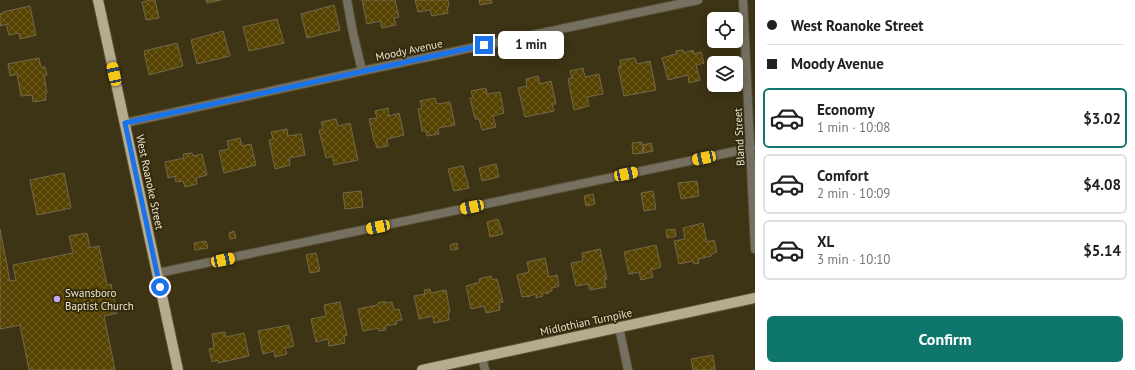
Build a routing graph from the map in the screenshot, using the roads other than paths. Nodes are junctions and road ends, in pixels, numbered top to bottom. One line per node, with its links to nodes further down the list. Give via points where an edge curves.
1 (98, 0): 6 (main road, West Roanoke Street)
2 (348, 0): 5 (street)
3 (698, 0): 5 (street, Moody Avenue)
4 (743, 0): 7 (street, Bland Street)
5 (362, 71): 6 (street, Moody Avenue)
6 (125, 123): 10 (main road, West Roanoke Street)
7 (752, 137): 8 (street, Bland Street)
8 (750, 148): 9 (street, Bland Street); 10 (street)
9 (755, 249)
10 (158, 274): 14 (main road, West Roanoke Street)
11 (755, 298): 12 (main road, Midlothian Turnpike)
12 (619, 327): 13 (main road, Midlothian Turnpike); 17 (street)
13 (482, 358): 15 (main road, Midlothian Turnpike); 16 (street)
14 (178, 370)
15 (422, 370)
16 (485, 370)
17 (628, 370)

